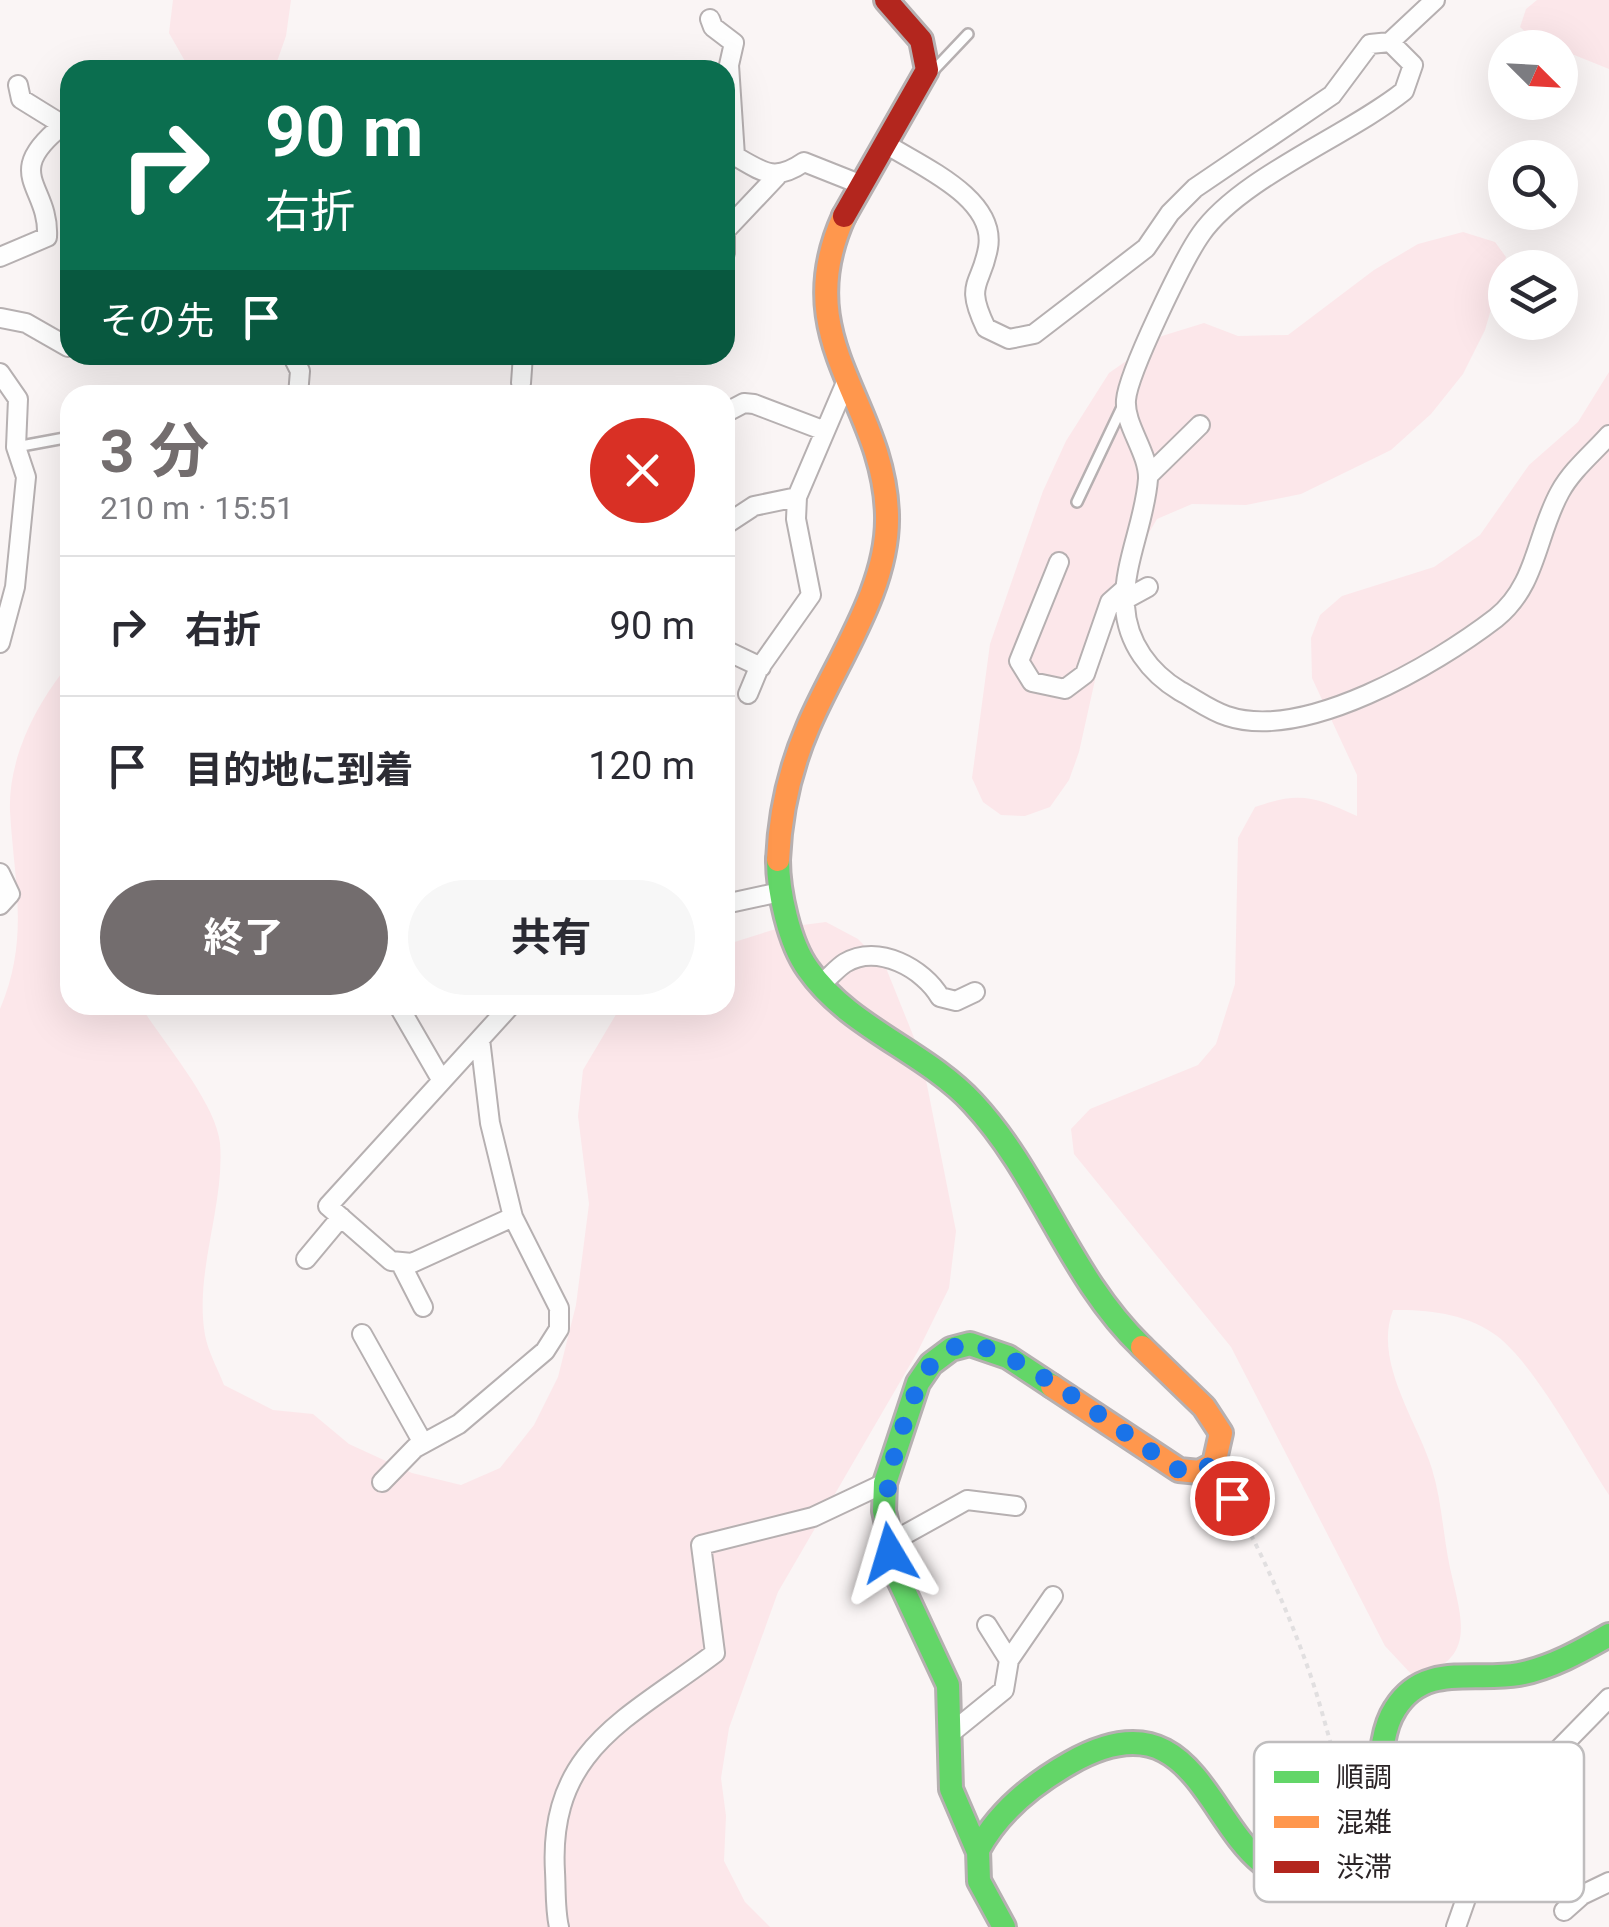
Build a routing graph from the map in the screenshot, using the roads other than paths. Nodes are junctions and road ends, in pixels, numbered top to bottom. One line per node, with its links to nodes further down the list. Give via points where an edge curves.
1 (886, 0): 8 (street, via 929,54)
2 (1435, 0): 5 (street)
3 (710, 19): 6 (street, via 734,43)
4 (968, 34): 8 (lane)
5 (1390, 42): 11 (street, via 1370,44 1332,95 1195,188 1146,248 1034,334 1009,339 986,328 974,280 988,248 986,220 970,200); 24 (street, via 1413,65 1404,91 1204,228 1181,263)
6 (729, 60)
7 (18, 85): 9 (street, via 21,98)
8 (920, 87): 11 (street)
9 (60, 123)
10 (60, 131): 16 (street, via 41,142 33,157 31,186 47,237)
11 (886, 144): 14 (street)
12 (735, 156): 13 (street)
13 (777, 176): 14 (street, via 804,162); 15 (street)
14 (862, 184): 22 (street, via 831,242 824,278 827,316)
15 (735, 221)
16 (0, 257)
17 (0, 300): 18 (street)
18 (0, 320): 19 (street, via 26,323)
19 (60, 342)
20 (522, 365): 23 (street)
21 (0, 373): 30 (street, via 18,400)
22 (847, 380): 27 (street); 43 (street, via 886,495 884,547 791,764 778,816)
23 (521, 383)
24 (1126, 400): 31 (street); 33 (lane)
25 (735, 407): 27 (street, via 754,404)
26 (1200, 424): 31 (street)
27 (825, 431): 32 (street)
28 (1609, 434): 37 (street, via 1558,494 1522,592 1414,672 1318,714 1259,722 1226,716 1180,691 1154,674 1136,647)
29 (60, 439): 30 (lane)
30 (16, 447): 38 (street, via 26,477 15,587)
31 (1148, 476): 37 (street)
32 (797, 497): 34 (street, via 754,506); 40 (street, via 812,595)
33 (1077, 502)
34 (735, 518)
35 (1060, 562): 37 (street, via 1020,661 1032,682 1065,689 1085,674 1110,602)
36 (1148, 588): 37 (street)
37 (1126, 593)
38 (0, 643)
39 (735, 655): 40 (street)
40 (761, 667): 41 (street)
41 (748, 694)
42 (0, 873): 45 (street, via 10,894)
43 (780, 892): 44 (street); 46 (street, via 806,968)
44 (735, 902)
45 (0, 905)
46 (822, 984): 47 (street, via 863,956 898,961 929,978 940,997 956,1001); 60 (street, via 971,1100 1018,1160 1116,1320 1220,1430 1214,1464 1190,1474 1008,1357 970,1344 931,1364 918,1383)
47 (975, 992)
48 (404, 1015): 51 (street)
49 (502, 1015): 50 (street)
50 (480, 1039): 51 (street); 53 (street, via 490,1123)
51 (442, 1082): 52 (street, via 328,1206)
52 (341, 1217): 54 (street); 55 (street, via 391,1262)
53 (513, 1217): 55 (street, via 412,1263); 58 (street, via 559,1308 559,1329 545,1351)
54 (306, 1259)
55 (400, 1262): 56 (street)
56 (423, 1307)
57 (362, 1334): 58 (street)
58 (424, 1444): 59 (street)
59 (382, 1482)
60 (886, 1483): 62 (street); 78 (street, via 812,1517 701,1545 715,1654 594,1744 576,1770 558,1806)
61 (1016, 1506): 62 (street, via 968,1500)
62 (888, 1544): 68 (street, via 948,1685)
63 (1054, 1596): 66 (street)
64 (987, 1625): 66 (street)
65 (1609, 1634): 69 (street, via 1562,1662 1515,1675 1454,1672 1416,1686 1392,1711)
66 (1008, 1660): 68 (street, via 1004,1690)
67 (1609, 1698): 70 (street)
68 (951, 1733): 71 (street, via 951,1789)
69 (1387, 1742)
70 (1566, 1742)
71 (978, 1852): 72 (street, via 994,1821 1063,1766 1124,1742 1162,1747 1180,1757); 79 (street, via 984,1893)
72 (1254, 1853)
73 (1609, 1882): 74 (street)
74 (1584, 1894)
75 (1465, 1902): 80 (street)
76 (1574, 1902): 77 (street)
77 (1564, 1911)
78 (560, 1927)
79 (1004, 1927)
80 (1456, 1927)

